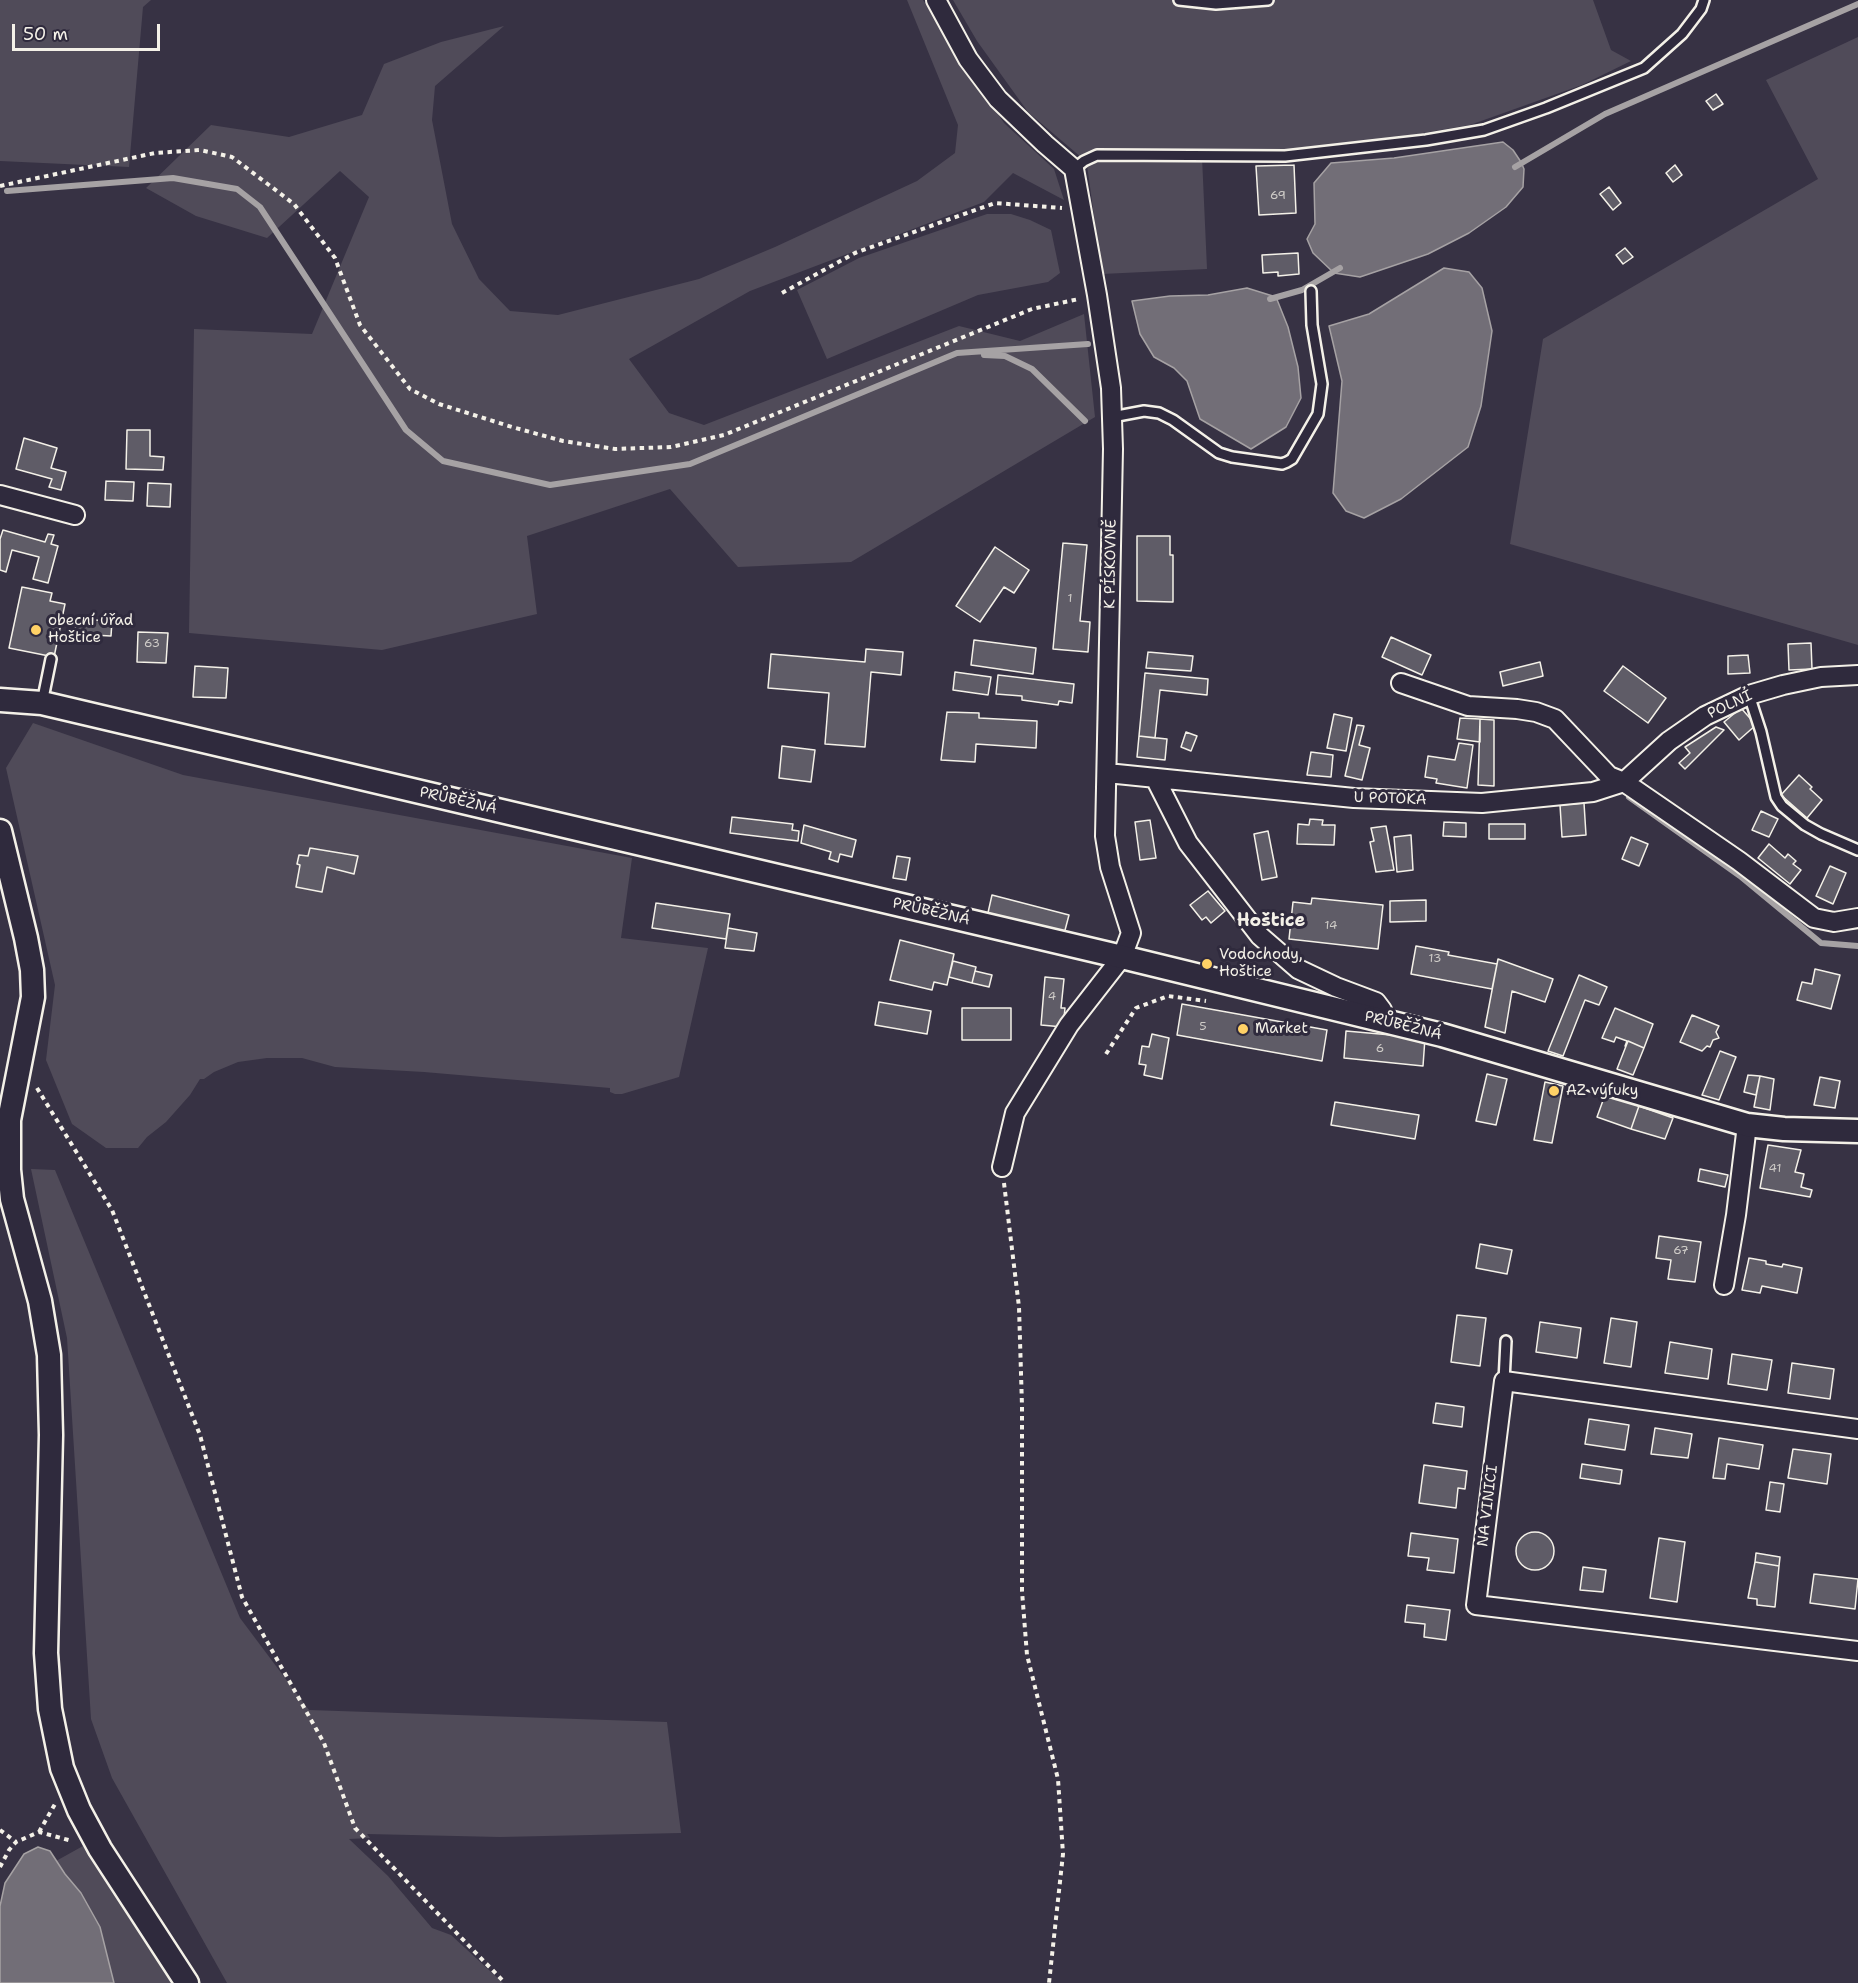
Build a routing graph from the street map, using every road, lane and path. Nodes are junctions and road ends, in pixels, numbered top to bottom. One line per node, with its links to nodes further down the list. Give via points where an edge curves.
1 (936, 0): 5 (street, via 968,59 998,99)
2 (1179, 0): 3 (lane, via 1216,4)
3 (1268, 0)
4 (1704, 0): 5 (lane, via 1682,34 1644,68 1484,130 1285,156 1105,155 1084,161)
5 (1074, 169): 7 (street, K PÍSKOVNĚ)
6 (0, 186): 10 (path, via 155,153 200,150 232,157 294,204 335,258 360,325 410,389 439,404 512,427 563,441 615,448 671,447 724,435 1032,309)
7 (1083, 215): 9 (path, via 1067,209 995,203 855,253); 10 (street, K PÍSKOVNĚ)
8 (1311, 291): 11 (lane, via 1312,325 1322,384 1318,414 1292,459 1282,464 1232,458 1159,413 1144,411)
9 (782, 293)
10 (1097, 295): 11 (street, K PÍSKOVNĚ)
11 (1112, 417): 20 (street, K PÍSKOVNĚ)
12 (0, 495): 13 (street)
13 (75, 514)
14 (51, 659): 19 (lane)
15 (1858, 675): 17 (street, POLNÍ, via 1821,677)
16 (1401, 683): 22 (street, via 1468,706 1527,710 1555,719 1609,776)
17 (1749, 695): 22 (street, POLNÍ, via 1705,716 1669,741); 24 (lane, via 1782,806 1805,825)
18 (0, 700): 19 (street, PRŮBĚŽNÁ)
19 (42, 703): 26 (street, PRŮBĚŽNÁ)
20 (1107, 773): 21 (street, U POTOKA); 26 (street, K PÍSKOVNĚ, via 1106,836 1110,867 1131,933)
21 (1155, 778): 22 (street, U POTOKA, via 1354,798 1482,803 1593,792); 28 (street, via 1188,843 1260,936 1298,969 1376,1002)
22 (1624, 782): 25 (street, via 1814,918 1834,922)
23 (0, 831): 30 (street, via 32,970 33,997)
24 (1858, 850)
25 (1858, 918)
26 (1122, 957): 27 (street, PRŮBĚŽNÁ); 33 (street, via 1069,1025 1015,1113)
27 (1225, 982): 28 (street, PRŮBĚŽNÁ); 29 (path, via 1219,1002 1168,996 1136,1008)
28 (1384, 1021): 31 (street, PRŮBĚŽNÁ)
29 (1106, 1054)
30 (21, 1061): 41 (street, via 9,1120 9,1170 12,1199 40,1301 49,1355 46,1653 50,1709 62,1768); 44 (path, via 112,1209 200,1435 242,1597 324,1743 355,1828)
31 (1747, 1125): 32 (street, PRŮBĚŽNÁ); 34 (street)
32 (1858, 1131)
33 (1002, 1167): 45 (path, via 1019,1307 1022,1591 1027,1655 1058,1779 1063,1854)
34 (1724, 1286)
35 (1506, 1341): 36 (lane)
36 (1504, 1381): 37 (street); 38 (street, NA VINICI, via 1476,1605)
37 (1858, 1429)
38 (1858, 1651)
39 (0, 1830): 40 (path)
40 (16, 1842): 41 (path, via 39,1833); 42 (path)
41 (100, 1849): 43 (street)
42 (0, 1867)
43 (187, 1983)
44 (505, 1983)
45 (1050, 1983)

